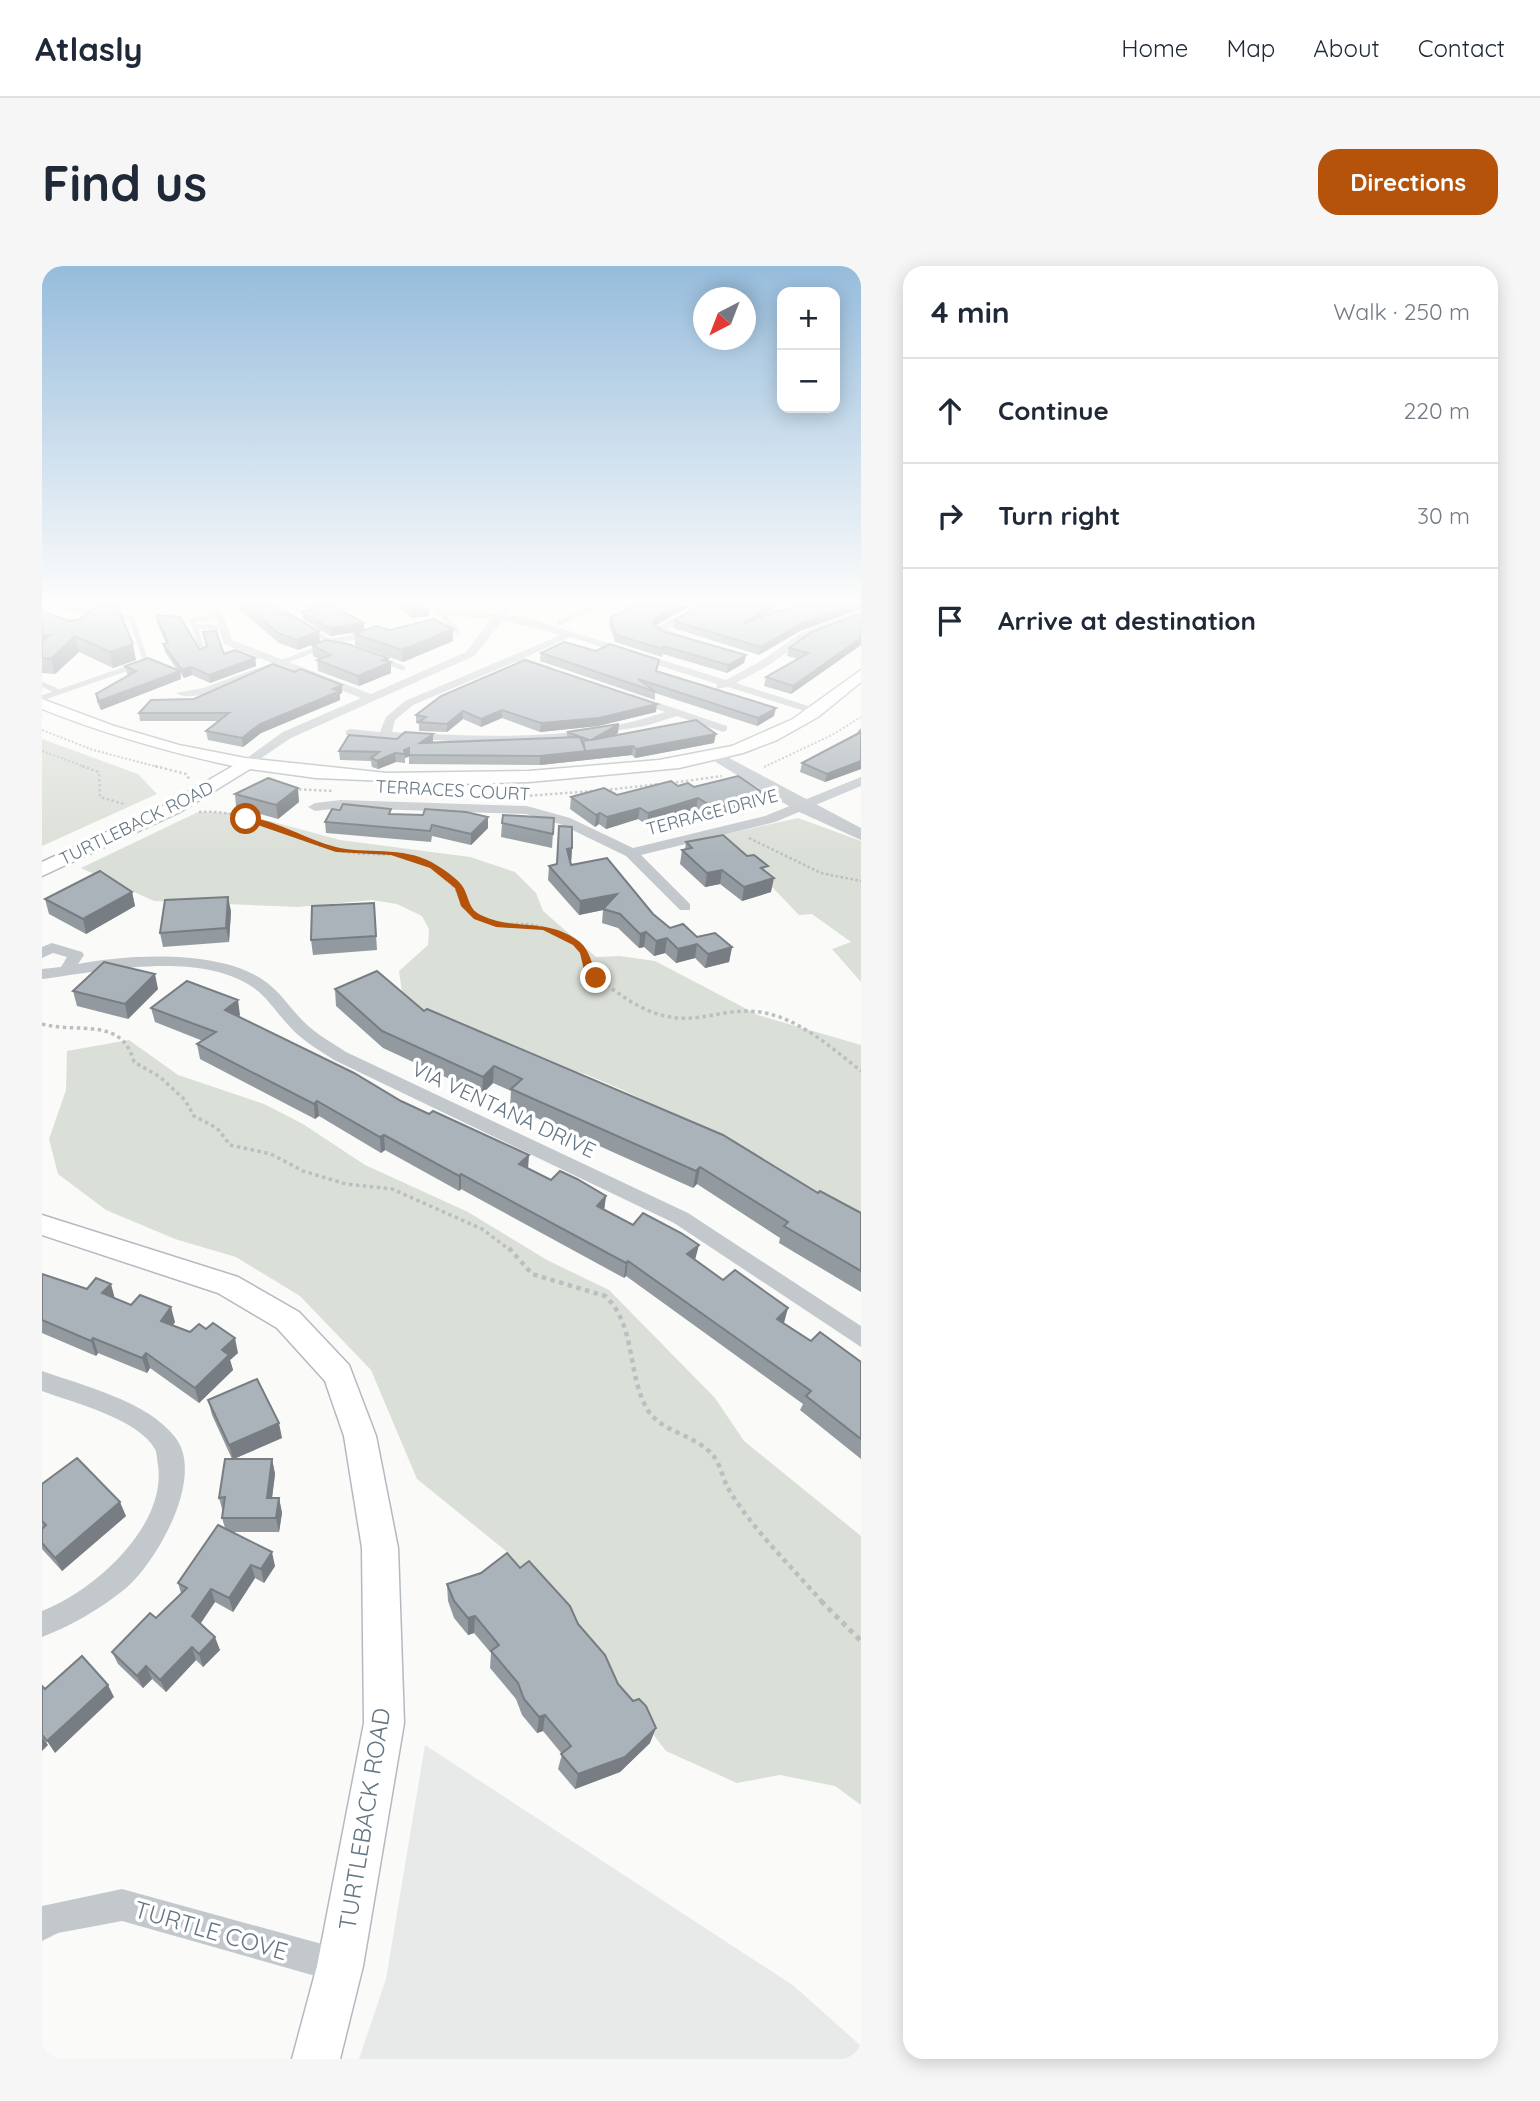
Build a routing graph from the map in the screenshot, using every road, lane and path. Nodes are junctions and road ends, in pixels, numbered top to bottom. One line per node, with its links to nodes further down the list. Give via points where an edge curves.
1 (53, 689): 13 (lane)
2 (70, 689): 13 (lane)
3 (211, 689): 14 (street)
4 (347, 689): 16 (street)
5 (392, 689): 16 (street, TURTLEBACK ROAD)
6 (444, 689): 26 (street, via 409,704 390,719)
7 (709, 689): 11 (street)
8 (716, 689): 11 (street)
9 (735, 689): 20 (street)
10 (844, 689): 20 (main road)
11 (713, 690): 20 (street)
12 (615, 691): 19 (street)
13 (60, 692): 15 (lane)
14 (182, 693)
15 (42, 698)
16 (371, 698): 29 (street, TURTLEBACK ROAD, via 287,735)
17 (861, 698): 28 (main road, via 802,738)
18 (42, 704): 29 (main road, via 137,740)
19 (677, 712): 23 (street); 26 (street, via 657,721 575,732)
20 (811, 716): 28 (main road)
21 (42, 718): 29 (main road, via 118,746)
22 (861, 718): 30 (path)
23 (723, 728)
24 (42, 730): 32 (path, via 93,750 186,774)
25 (350, 733): 26 (street)
26 (385, 736)
27 (42, 751): 33 (path, via 56,760 99,772 100,797)
28 (721, 760): 29 (main road, via 656,776 465,791 373,788); 35 (street)
29 (242, 767): 40 (main road, TURTLEBACK ROAD, via 201,794 82,847)
30 (758, 767)
31 (861, 781): 35 (street, TERRACE DRIVE)
32 (198, 783)
33 (124, 804)
34 (315, 807): 39 (street, TERRACES COURT, via 527,810 565,821)
35 (803, 807): 37 (street); 39 (street, TERRACE DRIVE)
36 (195, 814): 49 (path, via 202,810 225,814 339,850 391,853 433,866 459,887 465,906 477,917 496,924 545,927 562,935 584,953 596,978 643,1010 701,1020 765,1012 825,1042)
37 (861, 835)
38 (749, 838): 41 (path, via 821,873)
39 (631, 853): 42 (street, TERRACES COURT)
40 (42, 870)
41 (861, 881)
42 (685, 906)
43 (45, 948): 44 (street, VIA VENTANA DRIVE)
44 (76, 955): 45 (street, VIA VENTANA DRIVE); 46 (street)
45 (120, 962): 46 (street, VIA VENTANA DRIVE); 51 (street, VIA VENTANA DRIVE, via 220,968 254,980 277,997 303,1031 340,1056 681,1218)
46 (66, 971): 47 (street, VIA VENTANA DRIVE)
47 (42, 974)
48 (42, 1024): 54 (path, via 54,1029 109,1030 125,1037 134,1062 160,1077 185,1100 194,1116 217,1128 230,1144 271,1154 303,1171 346,1184 392,1189 482,1229 508,1245 532,1274 605,1296 624,1324 637,1384 648,1410 663,1426 714,1457 728,1488 747,1513)
49 (861, 1071)
50 (42, 1225): 56 (main road, TURTLEBACK ROAD, via 228,1285 288,1320 338,1374 360,1436 380,1548 384,1723)
51 (861, 1338)
52 (42, 1381): 53 (street, via 139,1418 167,1445 173,1482 153,1535 117,1579)
53 (42, 1624)
54 (861, 1641)
55 (42, 1925): 56 (street, TURTLE COVE, via 52,1918 122,1905)
56 (340, 1966): 57 (main road, TURTLEBACK ROAD)
57 (316, 2059)

